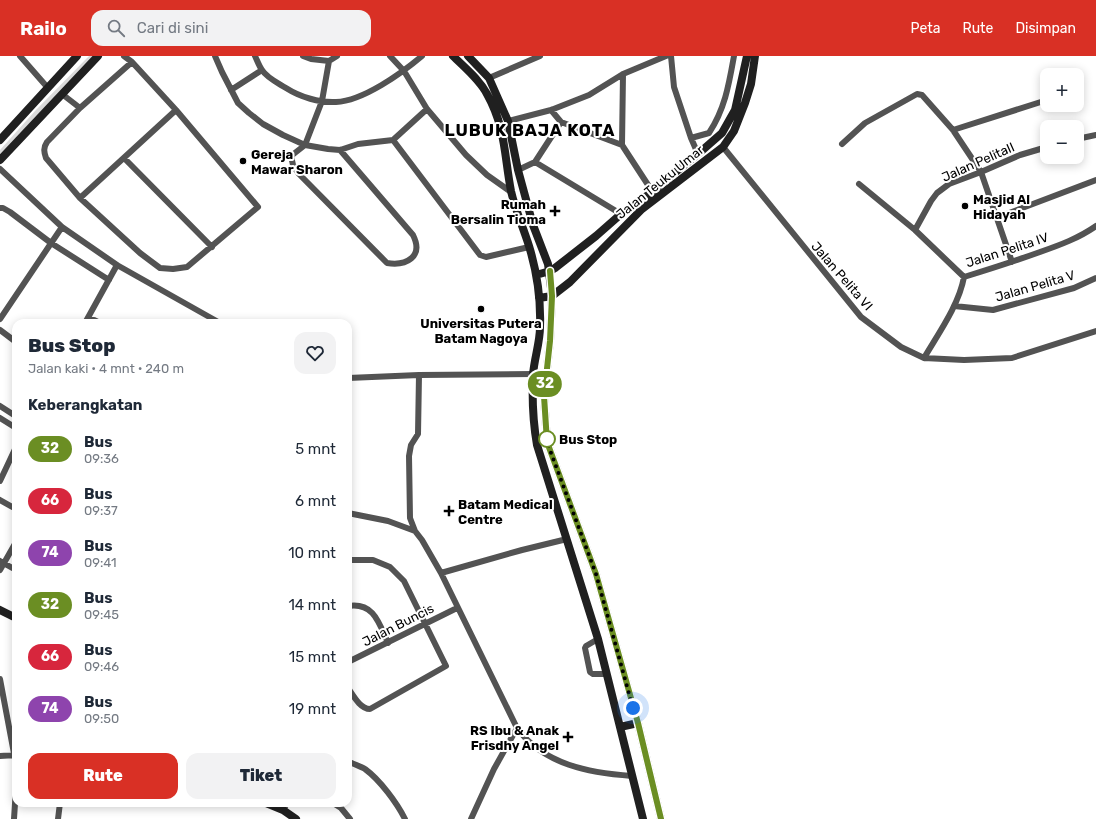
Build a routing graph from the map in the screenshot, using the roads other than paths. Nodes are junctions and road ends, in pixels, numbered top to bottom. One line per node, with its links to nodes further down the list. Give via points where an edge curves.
1 (20, 56): 26 (street)
2 (77, 56): 26 (main road)
3 (98, 56): 28 (main road)
4 (124, 56): 21 (street)
5 (215, 56): 27 (street)
6 (255, 56): 22 (street)
7 (303, 56): 20 (street)
8 (337, 56): 20 (street)
9 (390, 56): 23 (street)
10 (422, 56): 23 (street)
11 (453, 56): 59 (main road, via 478,81 499,120 505,142)
12 (468, 56): 25 (main road)
13 (540, 56): 19 (street)
14 (666, 56): 24 (street)
15 (670, 56): 40 (street, via 674,87)
16 (734, 56): 40 (street, via 718,120 709,133)
17 (748, 56): 49 (main road, Jalan Teuku Umar, via 735,110 722,133)
18 (756, 56): 46 (main road, Jalan Teuku Umar, via 745,103 734,131)
19 (527, 59): 25 (street)
20 (329, 61): 29 (street)
21 (132, 62): 31 (street); 33 (street)
22 (262, 70): 27 (street); 29 (street, via 294,93)
23 (404, 71): 29 (street, via 370,91 348,100); 32 (street)
24 (624, 74): 34 (street, via 589,96); 45 (street)
25 (489, 78): 35 (main road)
26 (48, 88): 41 (main road)
27 (231, 90): 44 (street, via 238,103 263,124)
28 (62, 94): 31 (street); 51 (main road)
29 (322, 101): 44 (street)
30 (1040, 102): 37 (street)
31 (80, 108): 60 (street, via 47,142 44,152 46,158)
32 (427, 109): 42 (street); 59 (street, via 474,163)
33 (176, 110): 50 (street); 68 (street, via 258,207)
34 (551, 110): 35 (street); 36 (street)
35 (508, 120): 54 (main road)
36 (562, 122): 45 (street); 52 (street)
37 (953, 130): 43 (street, via 924,96 917,94 865,123); 55 (street)
38 (1096, 135): 39 (street)
39 (1084, 137)
40 (691, 138): 49 (street)
41 (0, 140)
42 (393, 140): 48 (street, via 358,144); 69 (street, via 480,255 486,257)
43 (842, 144)
44 (305, 145): 48 (street); 48 (street, via 291,156 299,174 387,263 405,263 414,257 417,250 413,236)
45 (622, 145): 58 (street)
46 (723, 147): 77 (main road, Jalan Teuku Umar, via 642,209 570,282); 86 (street, Jalan Pelita VI, via 862,317 901,347)
47 (1040, 149): 55 (street, Jalan PelitaII, via 1020,154)
48 (340, 150)
49 (698, 154): 58 (main road, Jalan Teuku Umar)
50 (124, 158): 60 (street); 68 (street)
51 (0, 160)
52 (535, 162): 54 (street); 62 (street)
53 (0, 169): 65 (street)
54 (518, 170): 72 (main road, via 533,226)
55 (981, 172): 63 (street); 66 (street, Jalan PelitaII, via 949,184 938,193 930,201)
56 (1096, 180): 63 (street)
57 (859, 184): 66 (street, Jalan Pelita IV)
58 (652, 191): 62 (main road, Jalan Teuku Umar)
59 (511, 192): 69 (main road)
60 (80, 198): 68 (street, via 160,268 187,267)
61 (0, 208): 67 (street, via 10,212)
62 (621, 214): 72 (main road, Jalan Teuku Umar)
63 (996, 218): 70 (street)
64 (1096, 226): 70 (street, Jalan Pelita IV, via 1062,244)
65 (62, 227): 67 (street); 71 (street)
66 (915, 230): 74 (street, Jalan Pelita IV)
67 (51, 243): 76 (street); 80 (street)
68 (212, 247)
69 (529, 247): 73 (main road)
70 (1012, 262): 74 (street, Jalan Pelita IV)
71 (117, 265): 76 (street); 82 (street)
72 (550, 271): 73 (main road, Jalan Teuku Umar); 77 (main road)
73 (536, 275): 78 (main road)
74 (964, 277): 79 (street)
75 (1096, 278): 79 (street, Jalan Pelita V, via 1074,288 993,310)
76 (109, 280): 81 (street)
77 (552, 296): 78 (main road, Jalan Teuku Umar); 118 (main road, via 544,396 547,442 596,574)
78 (539, 298): 87 (main road, via 540,327)
79 (954, 306): 86 (street)
80 (0, 319)
81 (88, 319)
82 (213, 319)
83 (0, 330): 85 (street)
84 (1096, 331): 86 (street, Jalan Pelita VI, via 1012,358)
85 (12, 339)
86 (924, 358)
87 (533, 374): 88 (street); 100 (main road, via 537,444)
88 (419, 375): 89 (street); 99 (street, via 418,434 411,444 409,456 410,518)
89 (352, 378)
90 (0, 406): 91 (street)
91 (12, 414)
92 (0, 418): 93 (street)
93 (12, 426)
94 (12, 456): 95 (street)
95 (0, 481)
96 (0, 500): 97 (street)
97 (12, 507)
98 (352, 514): 99 (street, via 388,521)
99 (414, 531): 105 (street)
100 (567, 539): 105 (street); 111 (main road)
101 (12, 548): 103 (street)
102 (352, 560): 110 (street, via 373,560 390,567 404,581)
103 (1, 565): 104 (street)
104 (12, 569)
105 (441, 573): 107 (street)
106 (352, 606): 112 (street, via 361,605 371,611)
107 (457, 608): 110 (street, Jalan Buncis); 120 (street)
108 (0, 610): 109 (main road)
109 (12, 616)
110 (426, 624): 112 (street, Jalan Buncis); 116 (street, via 445,668 370,709 363,707)
111 (598, 639): 114 (main road); 114 (street, via 585,648 589,671 592,674)
112 (388, 643): 113 (street, Jalan Buncis)
113 (352, 660)
114 (607, 674): 119 (main road)
115 (0, 679): 117 (street)
116 (352, 693)
117 (2, 707): 121 (street)
118 (638, 723): 119 (main road); 137 (main road)
119 (620, 727): 125 (main road)
120 (517, 728): 125 (street, via 536,748 558,760 592,772); 135 (street, via 494,769)
121 (12, 741)
122 (12, 755): 123 (street)
123 (0, 756)
124 (352, 763): 134 (street, via 374,777 387,791)
125 (632, 776): 136 (main road)
126 (15, 807): 130 (street)
127 (60, 807): 131 (street)
128 (285, 807): 132 (main road)
129 (339, 807): 133 (street)
130 (14, 819)
131 (58, 819)
132 (296, 819)
133 (350, 819)
134 (405, 819)
135 (471, 819)
136 (643, 819)
137 (661, 819)

